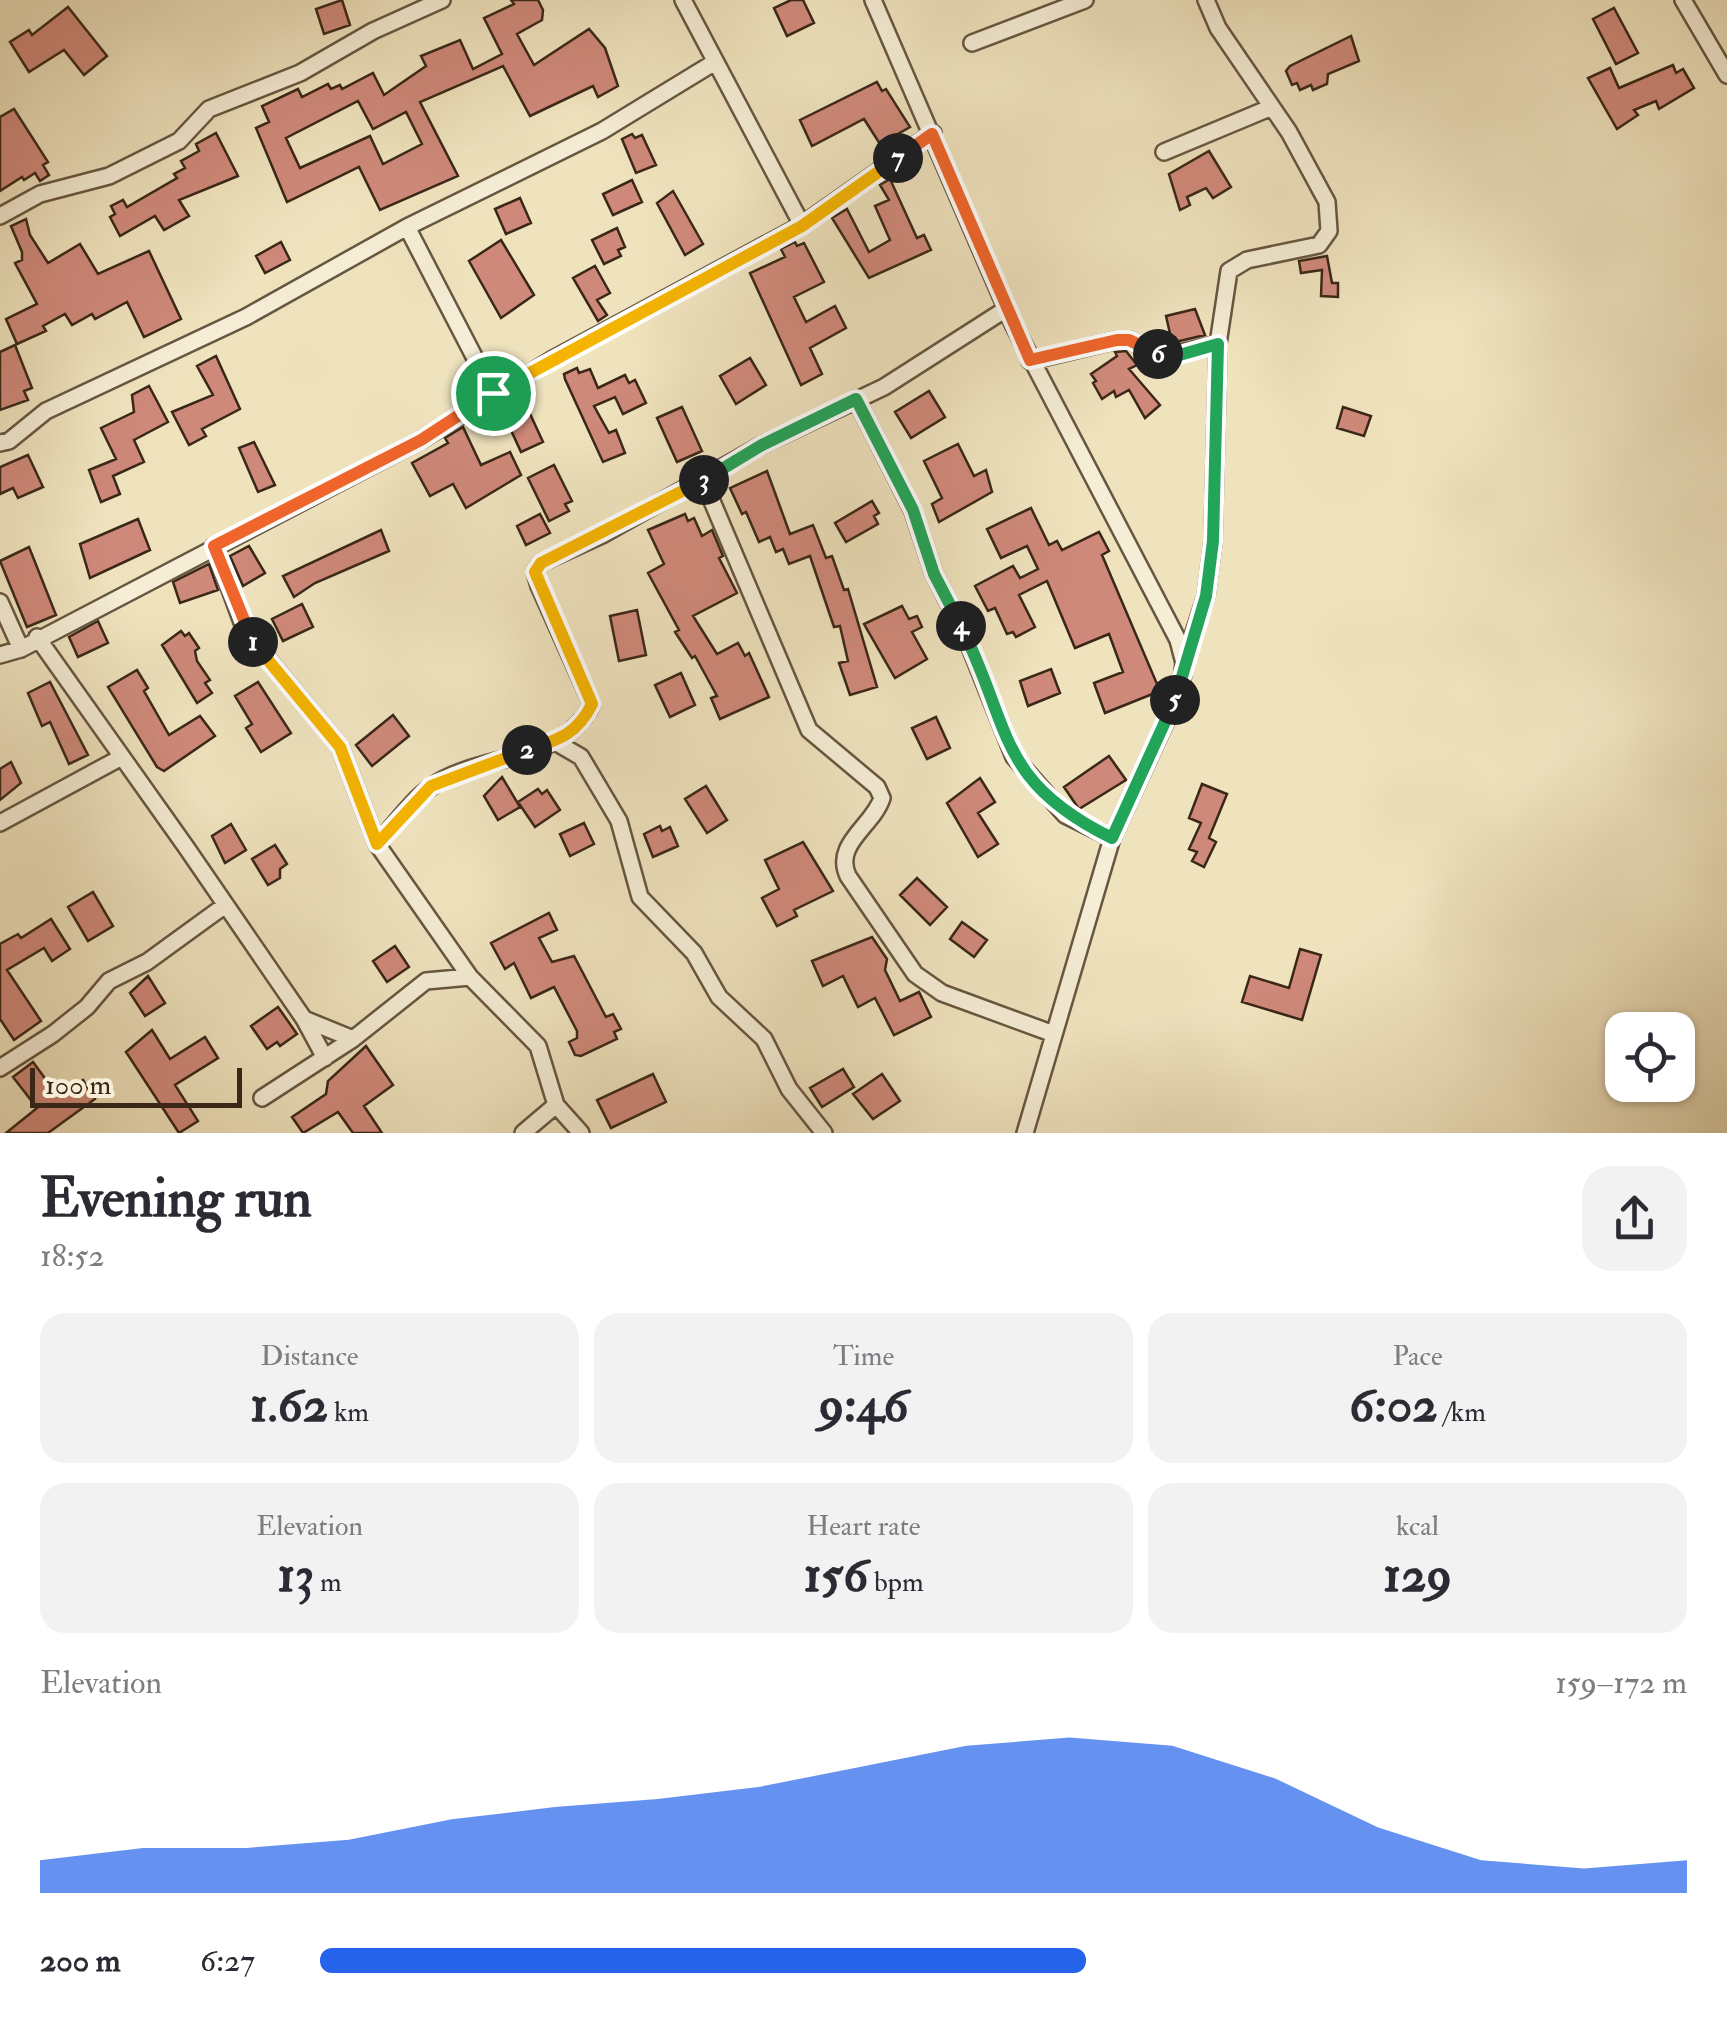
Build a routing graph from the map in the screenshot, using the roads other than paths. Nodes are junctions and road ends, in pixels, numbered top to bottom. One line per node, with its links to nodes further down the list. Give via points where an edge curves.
1 (442, 0): 13 (street, via 300,72 217,105 179,142 139,162 40,194)
2 (683, 0): 8 (street)
3 (873, 0): 11 (street)
4 (1085, 0): 7 (street)
5 (1206, 0): 10 (street)
6 (1682, 0): 9 (street)
7 (972, 43)
8 (715, 62): 14 (street); 15 (street, via 602,131)
9 (1727, 75)
10 (1272, 107): 12 (street); 17 (street, via 1327,202 1329,231 1319,245 1247,260 1228,271)
11 (932, 134): 14 (street); 16 (street)
12 (1164, 152)
13 (0, 216)
14 (802, 226): 19 (street)
15 (408, 227): 19 (street); 21 (street, via 246,317 46,411)
16 (1006, 310): 18 (street); 20 (street)
17 (1218, 344): 18 (street, via 1163,356 1117,340); 28 (street, via 1213,541 1206,596)
18 (1030, 360): 28 (street, via 1178,640)
19 (493, 393): 23 (street, via 421,440)
20 (856, 399): 22 (street); 32 (street, via 913,510 1014,757 1066,815)
21 (0, 443)
22 (703, 480): 29 (street, via 541,563 535,572 592,704); 37 (street, via 809,730 877,786 882,798 848,846 848,876 915,974 942,993)
23 (214, 546): 25 (street); 33 (street, via 246,633 340,747)
24 (0, 602): 26 (street)
25 (36, 638): 26 (street); 30 (street)
26 (21, 649): 27 (street)
27 (0, 655)
28 (1184, 663): 32 (street, via 1181,688)
29 (558, 743): 33 (street, via 431,786); 45 (street, via 582,758 618,821 640,897 694,953 719,996 764,1040 789,1089)
30 (120, 758): 31 (street); 34 (street)
31 (0, 823)
32 (1112, 838): 37 (street)
33 (377, 844): 35 (street)
34 (224, 906): 36 (street); 40 (street, via 148,962 109,981 54,1034)
35 (470, 977): 38 (street, via 426,982); 42 (street, via 538,1046)
36 (304, 1019): 38 (street); 39 (street)
37 (1051, 1033): 46 (street)
38 (352, 1039): 39 (street)
39 (326, 1058): 41 (street)
40 (0, 1068)
41 (262, 1098)
42 (556, 1106): 43 (street); 44 (street)
43 (523, 1133)
44 (581, 1133)
45 (824, 1133)
46 (1025, 1133)

